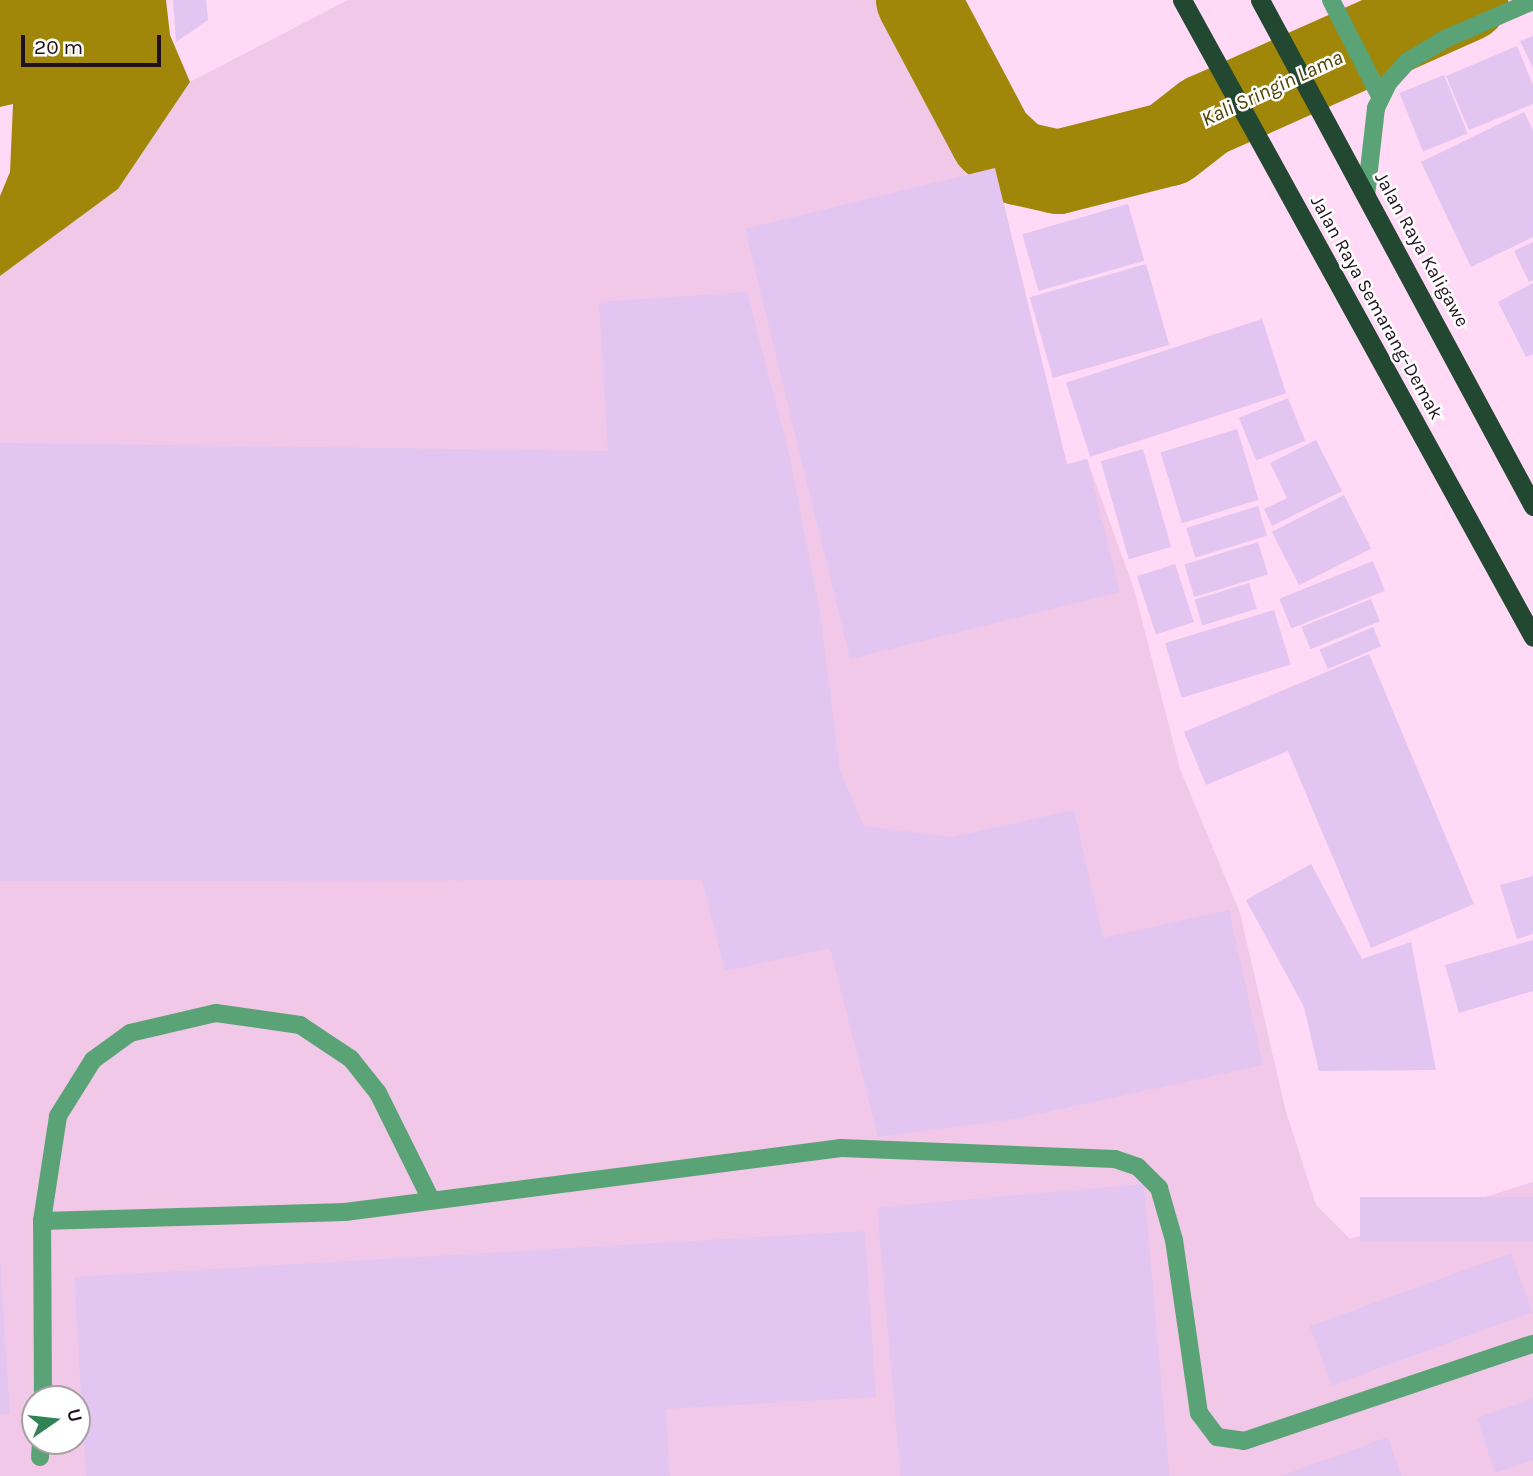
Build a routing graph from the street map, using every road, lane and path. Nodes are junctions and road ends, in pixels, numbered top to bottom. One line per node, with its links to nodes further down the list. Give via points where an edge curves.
1 (1182, 0): 8 (highway, Jalan Raya Semarang-Demak)
2 (1533, 1): 5 (street, via 1415,57)
3 (1335, 7): 5 (street)
4 (1264, 8): 6 (highway, Jalan Raya Kaligawe)
5 (1380, 96): 6 (street)
6 (1366, 196): 7 (highway, Jalan Raya Kaligawe)
7 (1533, 506)
8 (1533, 637)
9 (431, 1200): 10 (street, via 345,1212); 10 (street, via 378,1093 351,1059 300,1025 216,1013 130,1033 93,1060 58,1116); 11 (street, via 841,1148 1115,1159 1138,1167 1158,1188 1174,1240 1199,1413 1217,1437 1244,1441)
10 (42, 1221): 12 (street)
11 (1533, 1344)
12 (43, 1385)

